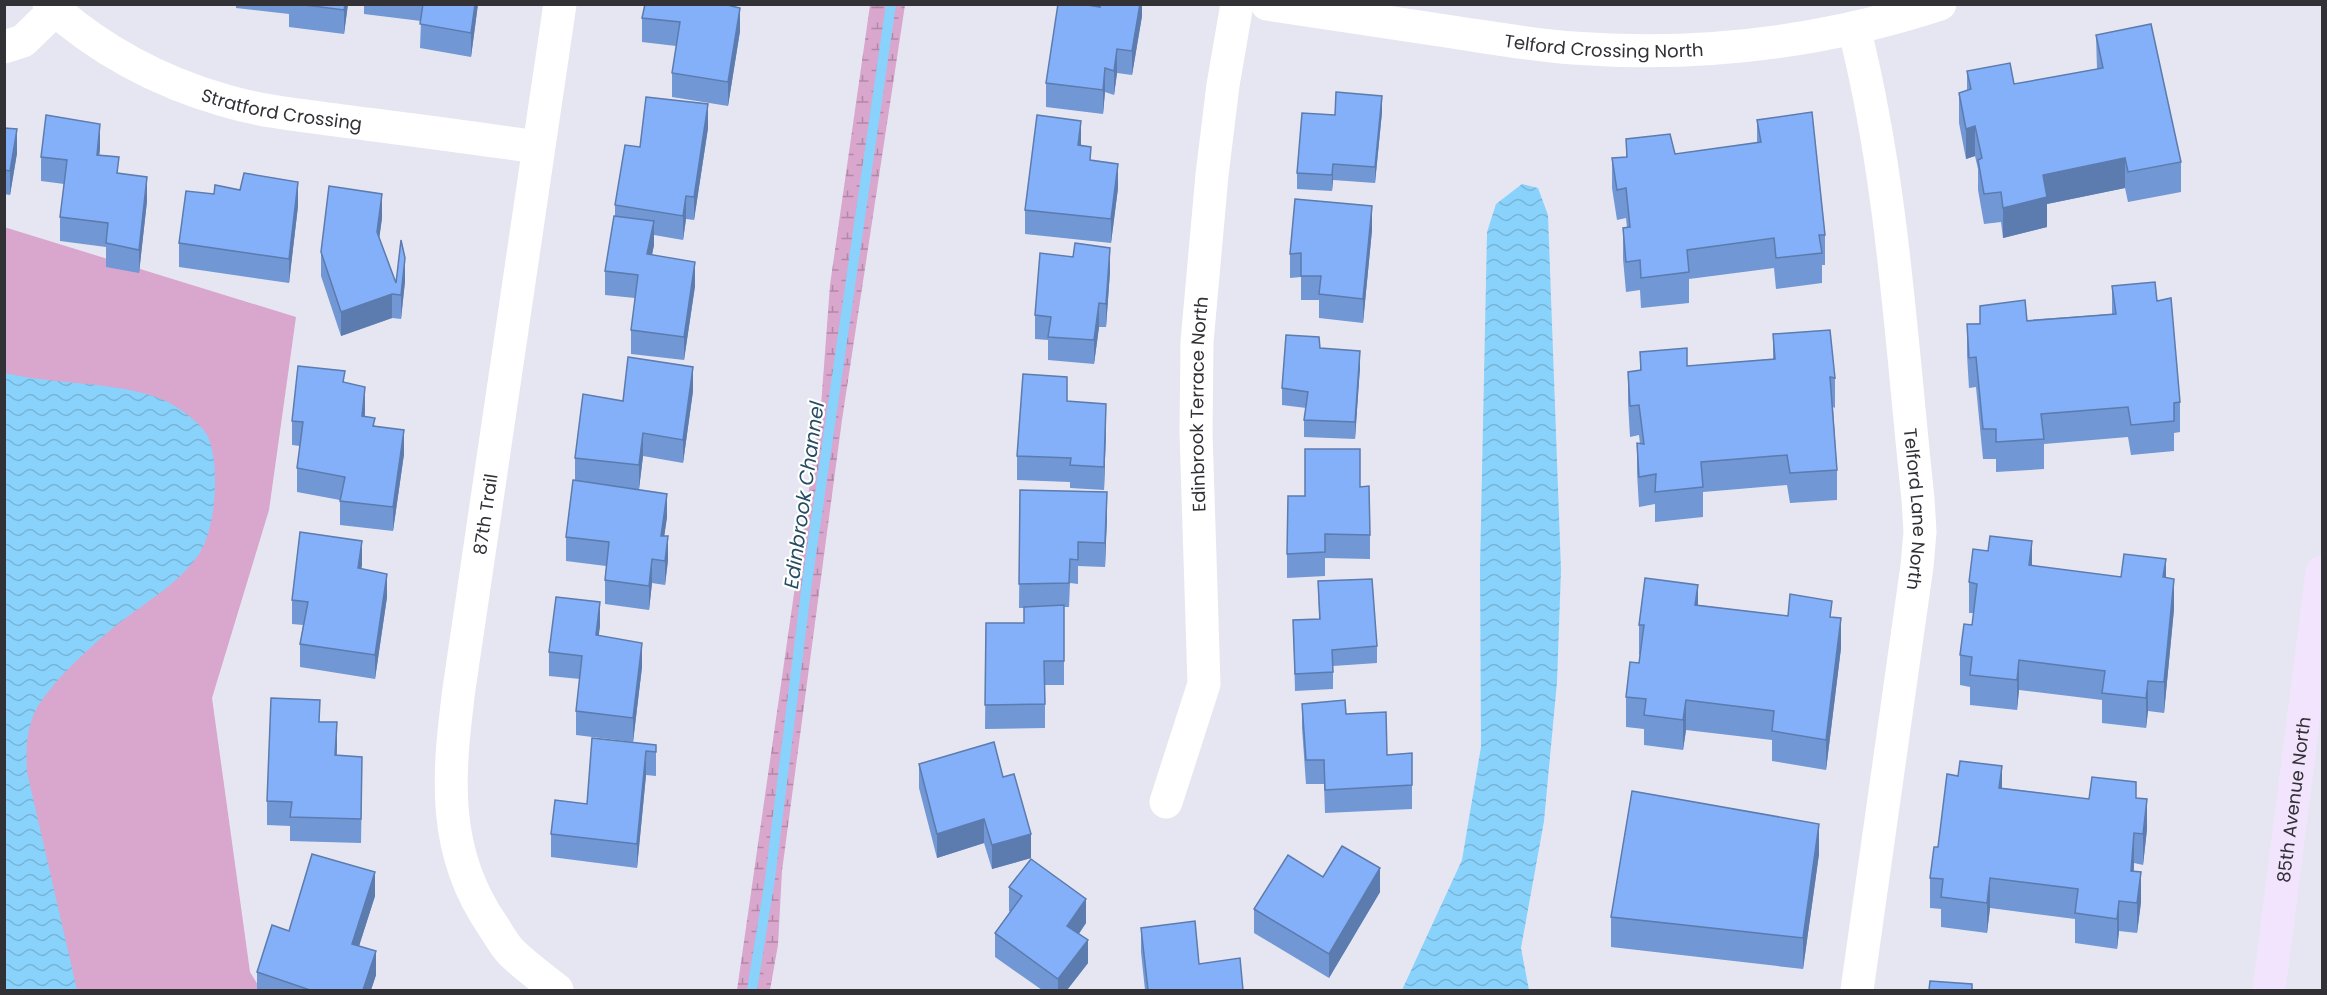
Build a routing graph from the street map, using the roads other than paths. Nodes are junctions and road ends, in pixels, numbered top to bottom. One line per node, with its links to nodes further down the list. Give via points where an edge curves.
1 (560, 4): 8 (street, 87th Trail)
2 (1237, 4): 10 (street, Edinbrook Terrace North, via 1212,175 1197,342 1204,684)
3 (1267, 4): 6 (street, Telford Crossing North, via 1523,42 1621,50 1728,48)
4 (1940, 4): 6 (street, Telford Crossing North)
5 (52, 7): 7 (street, via 23,41); 8 (street, Stratford Crossing, via 80,31 145,69 224,101 277,112)
6 (1854, 28): 12 (street, Telford Lane North, via 1868,86 1892,249 1920,532)
7 (4, 47)
8 (538, 147): 11 (street, 87th Trail, via 459,689 450,785 460,856 479,906 510,951)
9 (2322, 572): 13 (main road, 85th Avenue North)
10 (1166, 802)
11 (557, 990)
12 (1857, 990)
13 (2269, 990)

